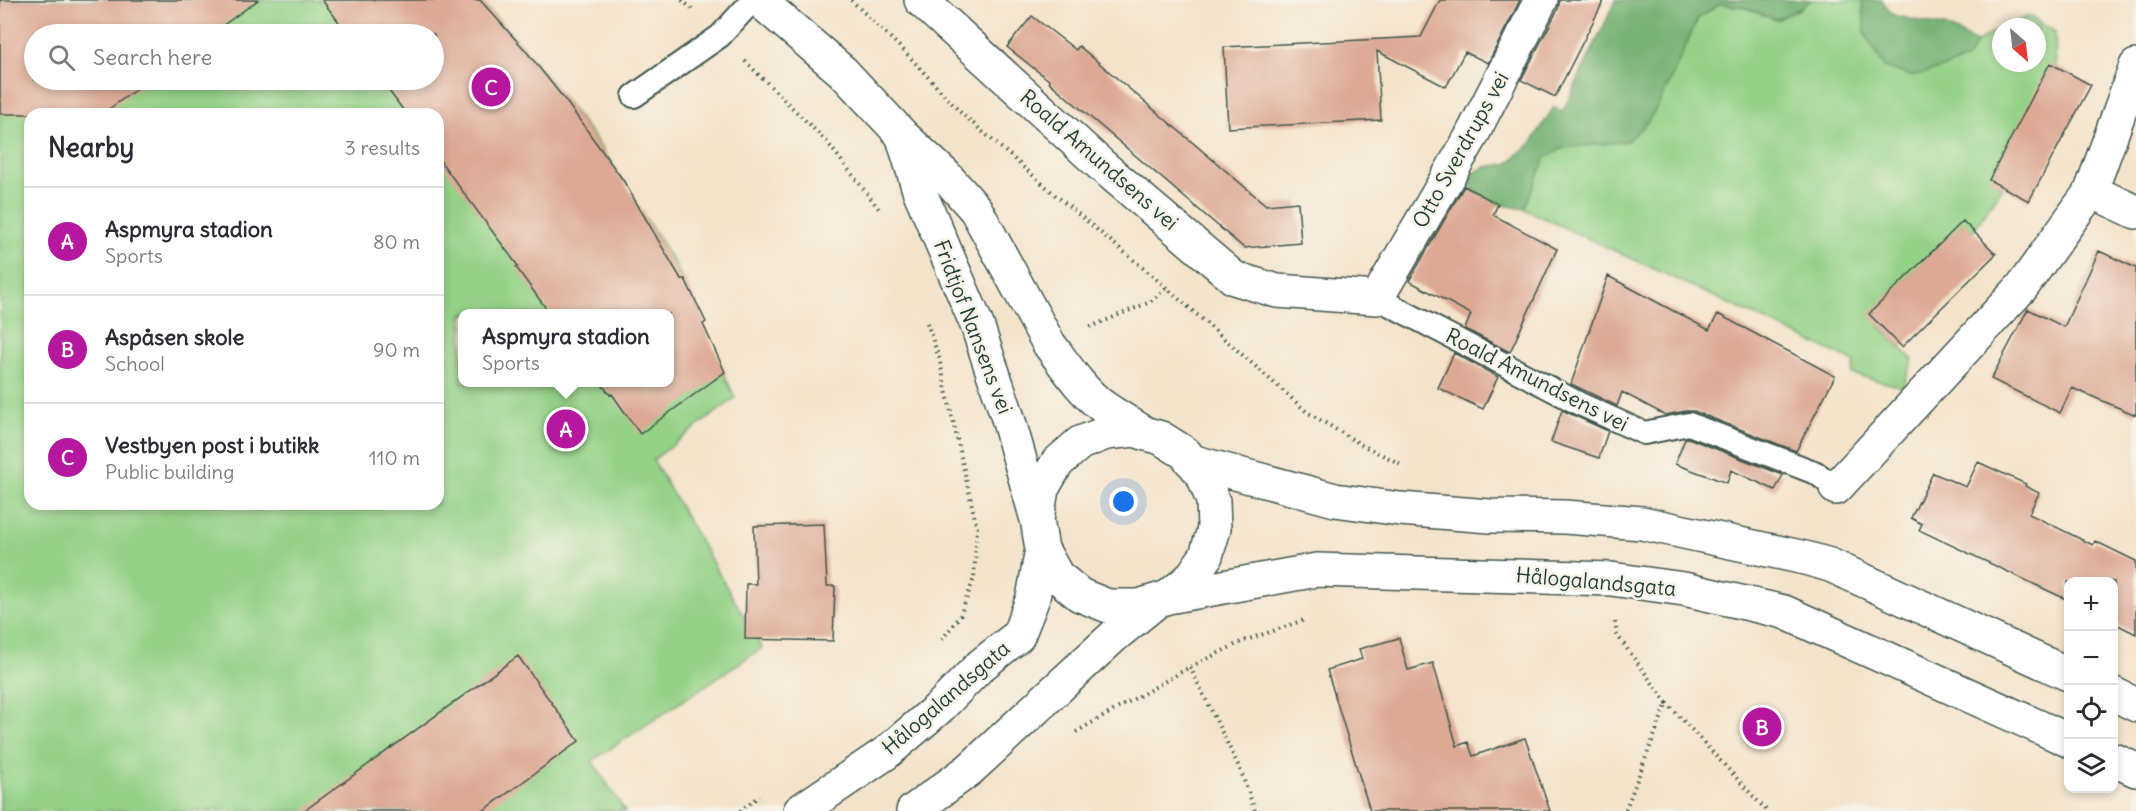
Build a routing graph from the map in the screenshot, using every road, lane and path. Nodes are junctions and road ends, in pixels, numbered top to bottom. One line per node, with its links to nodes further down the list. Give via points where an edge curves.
1 (682, 0): 7 (path)
2 (753, 0): 7 (lane)
3 (759, 0): 10 (street, Fridtjof Nansens vei, via 843,72)
4 (851, 0): 14 (path, via 959,111)
5 (921, 0): 15 (street, Roald Amundsens vei, via 1100,164 1234,278 1277,291)
6 (1541, 0): 15 (street, Otto Sverdrups vei, via 1470,139)
7 (720, 36): 9 (lane); 13 (path, via 826,142)
8 (2136, 66): 11 (street, Roald Amundsens vei)
9 (634, 96)
10 (903, 136): 18 (street, Fridtjof Nansens vei, via 976,210 1049,344 1083,387 1101,405); 22 (street, Fridtjof Nansens vei, via 919,190 977,325 1008,417)
11 (2091, 191): 12 (street); 21 (street, Roald Amundsens vei, via 2022,287)
12 (2136, 212)
13 (883, 214)
14 (1166, 288): 17 (path, via 1150,302); 20 (path, via 1307,412)
15 (1377, 298): 21 (lane, Roald Amundsens vei, via 1644,433 1689,424 1816,472)
16 (925, 316): 26 (path, via 939,358 977,528 974,578 960,616)
17 (1086, 329)
18 (1146, 434): 19 (street, Hålogalandsgata, via 1161,438); 22 (street, Hålogalandsgata, via 1134,430 1106,433 1080,443 1057,462 1042,489)
19 (1191, 461): 23 (street, Hålogalandsgata, via 1203,475 1213,501 1214,530 1206,556 1190,579); 28 (street, Hålogalandsgata, via 1335,500 1481,515 1642,523 1805,558 1830,565)
20 (1410, 468)
21 (1836, 488)
22 (1040, 534): 23 (street, Hålogalandsgata, via 1057,576 1080,595 1108,606 1139,606); 38 (street, Hålogalandsgata, via 1033,598 1018,636 886,753)
23 (1162, 599): 33 (street, Hålogalandsgata, via 1317,570 1611,579 1684,589 1784,612); 39 (street, Hålogalandsgata, via 1114,636 969,770)
24 (1614, 615): 30 (path, via 1617,635)
25 (1304, 620): 27 (path, via 1241,642)
26 (937, 647)
27 (1190, 667): 32 (path); 40 (path, via 1240,770)
28 (2064, 672)
29 (2118, 696): 31 (street)
30 (1667, 703): 41 (path); 42 (path)
31 (2136, 705)
32 (1072, 734)
33 (2066, 739)
34 (2118, 762): 35 (street)
35 (2136, 770)
36 (768, 790): 37 (path)
37 (740, 811)
38 (800, 811)
39 (913, 811)
40 (1255, 811)
41 (1624, 811)
42 (1767, 811)

